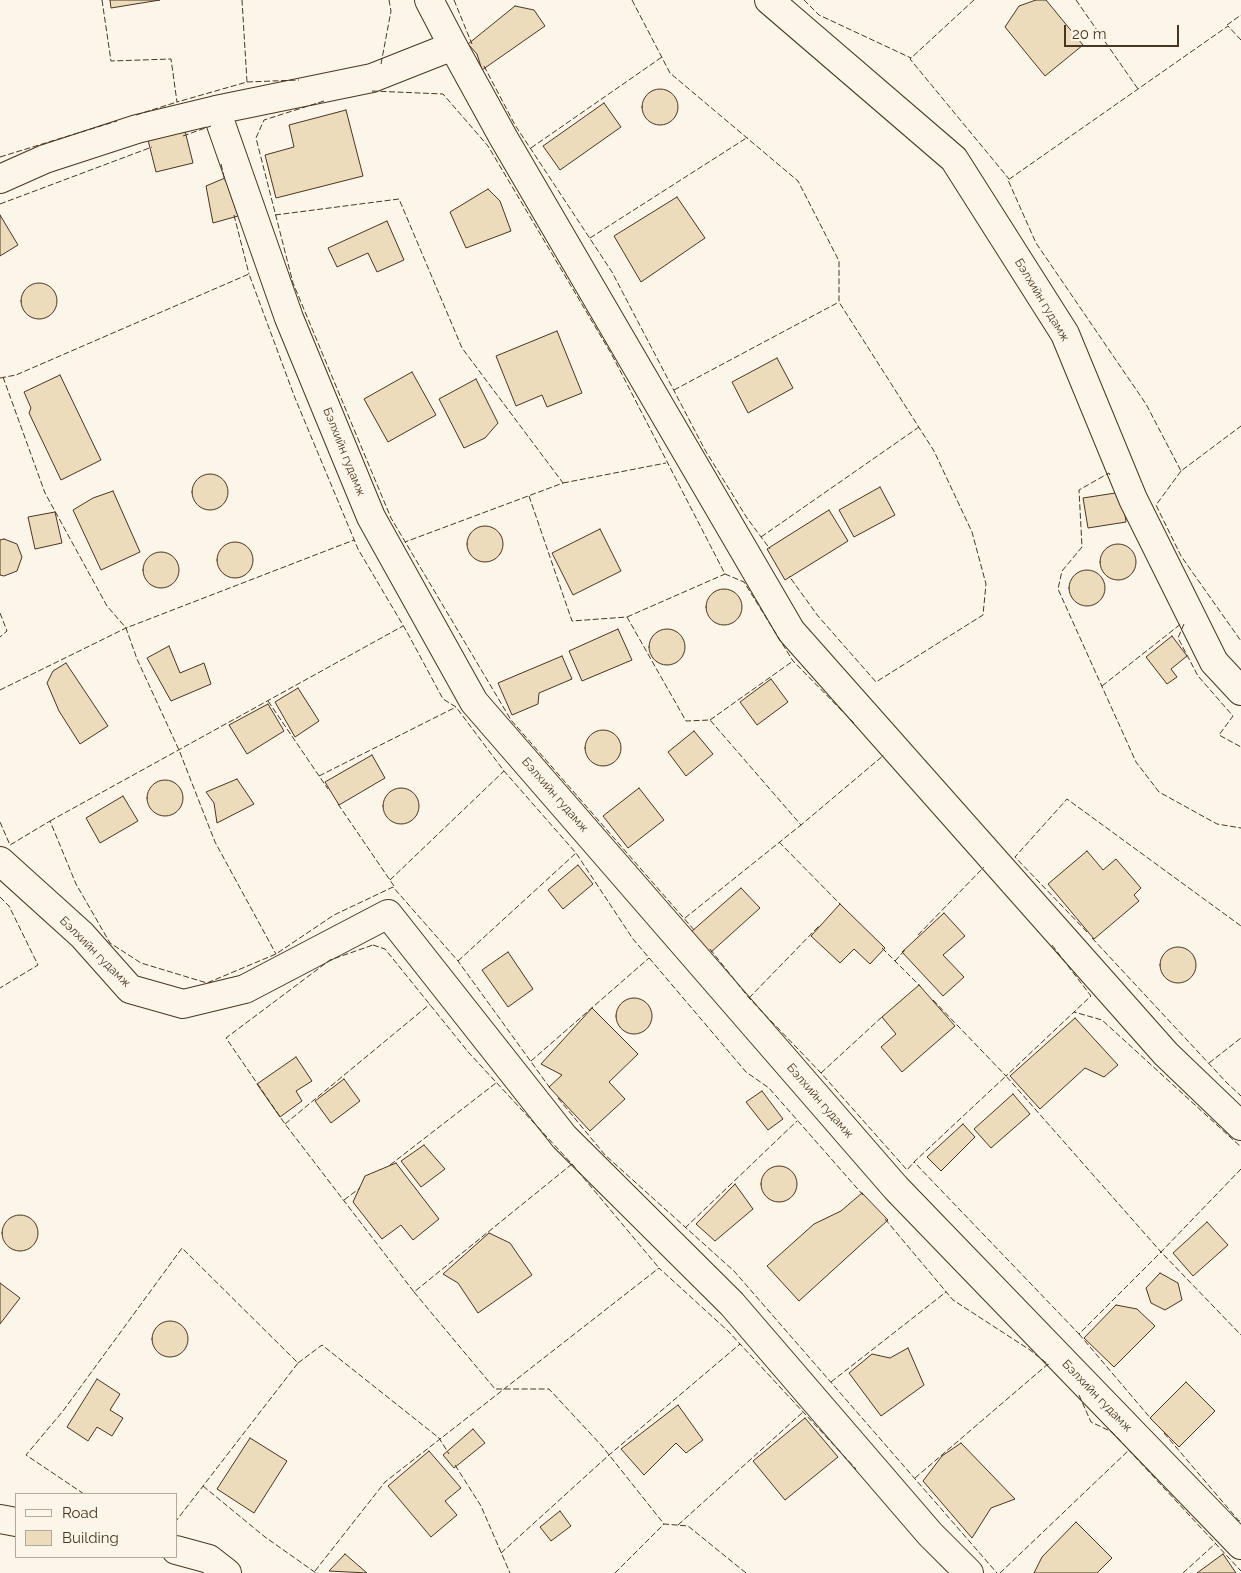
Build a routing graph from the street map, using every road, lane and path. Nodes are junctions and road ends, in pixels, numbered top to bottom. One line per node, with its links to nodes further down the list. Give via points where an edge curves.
1 (430, 0): 3 (street)
2 (769, 0): 6 (street, Бэлхийн гудамж, via 954,159 1065,334 1133,499 1214,662)
3 (453, 46): 4 (street, via 372,78); 8 (street, via 791,631 1166,1054)
4 (216, 110): 5 (street, via 137,129 44,159); 11 (street, Бэлхийн гудамж, via 289,318 371,517 474,702 896,1188)
5 (0, 179)
6 (1241, 691)
7 (0, 861): 14 (street, Бэлхийн гудамж, via 82,935 130,989 183,1004 245,989 388,914 564,1137 732,1304 930,1534)
8 (1241, 1126)
9 (0, 1519): 10 (street)
10 (15, 1522)
11 (1241, 1545)
12 (178, 1551): 13 (street, via 209,1559)
13 (227, 1573)
14 (969, 1573)

